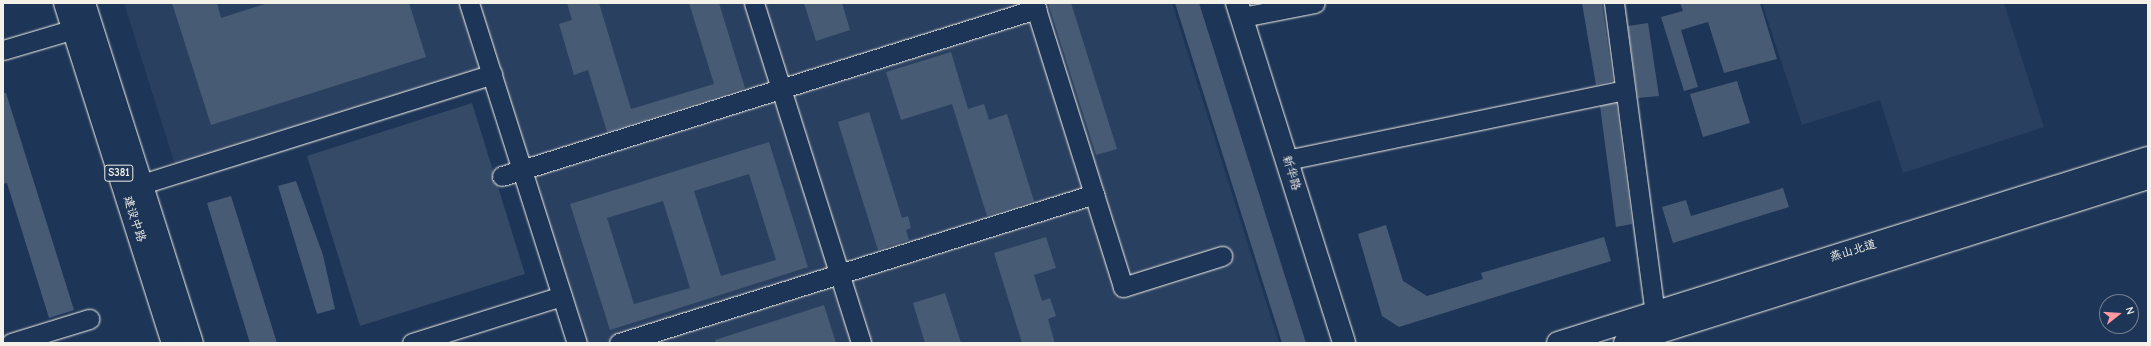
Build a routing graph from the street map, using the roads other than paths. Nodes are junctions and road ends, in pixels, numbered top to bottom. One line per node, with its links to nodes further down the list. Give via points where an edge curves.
1 (66, 3): 8 (main road, 建设中路 / S381)
2 (84, 3): 18 (main road, 建设中路 / S381)
3 (469, 3): 10 (street)
4 (754, 3): 11 (street)
5 (1315, 3): 7 (street)
6 (1614, 3): 12 (street)
7 (1240, 10): 14 (main road, 新华路)
8 (74, 29): 9 (street); 26 (main road, 建设中路 / S381)
9 (3, 50)
10 (492, 74): 15 (street); 18 (street)
11 (781, 89): 15 (street); 19 (street, via 1036,9); 21 (street)
12 (1624, 90): 14 (street); 23 (street)
13 (2148, 158): 23 (main road, 燕山北道)
14 (1287, 160): 32 (main road, 新华路)
15 (522, 170): 16 (street); 22 (street)
16 (502, 176)
17 (2148, 178): 34 (main road, 燕山北道)
18 (142, 184): 27 (main road, 建设中路 / S381)
19 (1094, 194): 20 (street, via 1123,287); 21 (street)
20 (1222, 256)
21 (839, 274): 30 (street); 31 (street)
22 (562, 296): 28 (street); 29 (street)
23 (1655, 313): 33 (main road, 燕山北道)
24 (89, 319): 25 (street)
25 (11, 343)
26 (173, 343)
27 (192, 343)
28 (412, 343)
29 (577, 343)
30 (619, 343)
31 (861, 343)
32 (1344, 343)
33 (1558, 343)
34 (1625, 343)

